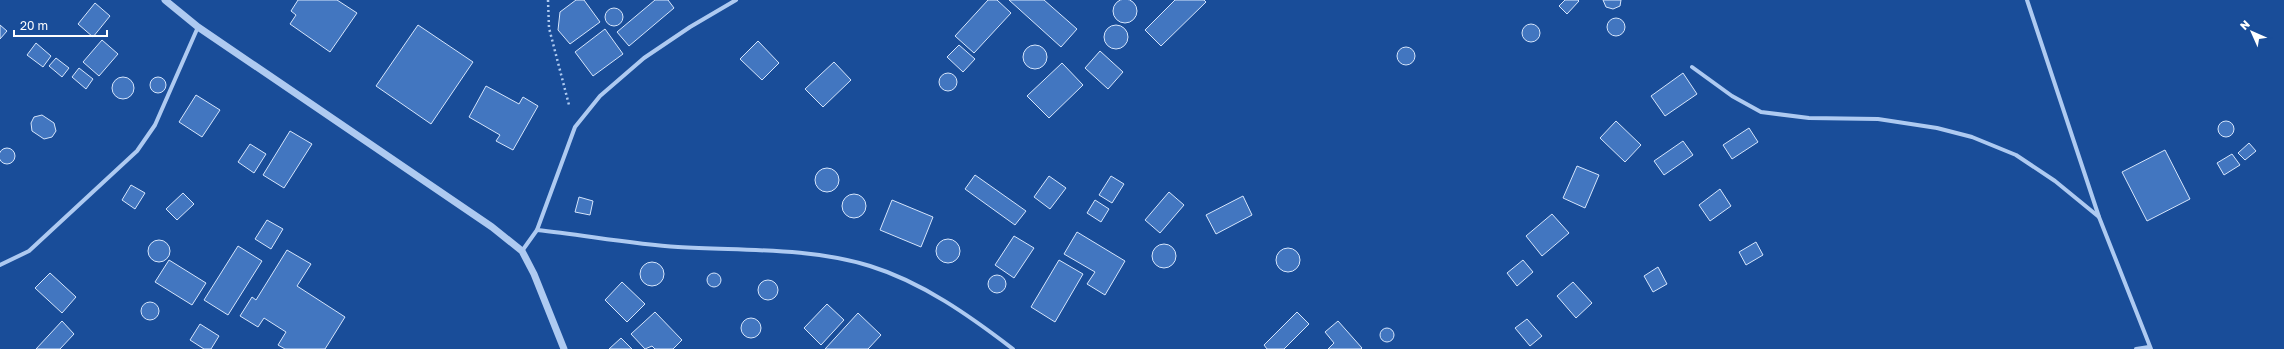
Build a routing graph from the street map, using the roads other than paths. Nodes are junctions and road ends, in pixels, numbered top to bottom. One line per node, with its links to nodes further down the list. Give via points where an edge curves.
1 (165, 0): 4 (street)
2 (736, 0): 7 (street, via 644,58 600,96 575,127)
3 (2027, 0): 6 (street)
4 (198, 27): 8 (street, via 492,227); 9 (street, via 155,125 137,151 29,251)
5 (1692, 67): 6 (street, via 1732,96 1761,112 1809,118 1878,120 1937,128 1972,137 2016,155 2055,181)
6 (2099, 217): 10 (street)
7 (537, 230): 8 (street); 12 (street, via 676,247 818,255 870,266 918,287 977,322)
8 (522, 251): 11 (street)
9 (0, 265)
10 (2150, 348): 13 (street)
11 (564, 349)
12 (1013, 349)
13 (2136, 349)

